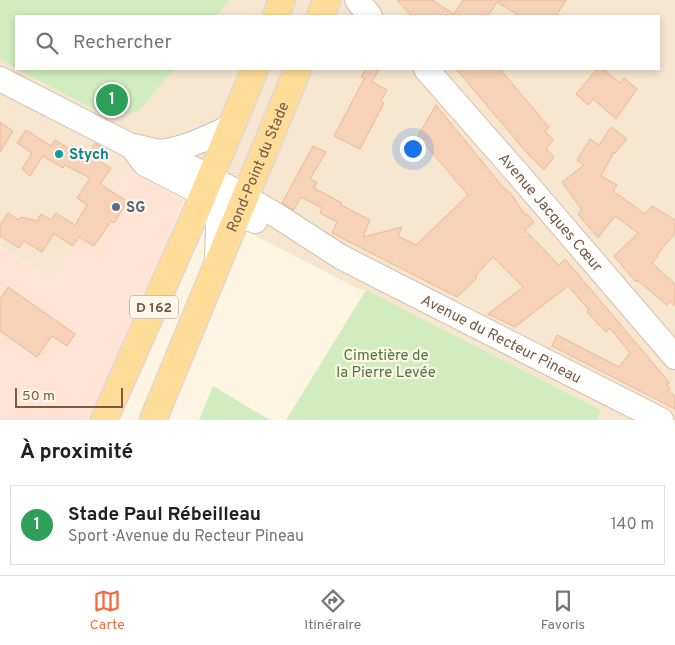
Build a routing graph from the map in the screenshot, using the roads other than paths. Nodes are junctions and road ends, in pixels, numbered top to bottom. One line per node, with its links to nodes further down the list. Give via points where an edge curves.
1 (282, 0): 6 (main road)
2 (314, 0): 7 (main road)
3 (327, 0): 8 (main road)
4 (357, 0): 9 (main road)
5 (375, 0): 10 (main road)
6 (276, 15)
7 (314, 15)
8 (320, 15)
9 (369, 15)
10 (385, 15)
11 (255, 70): 15 (main road, D 162)
12 (298, 70): 19 (main road, Rond-Point du Stade / D 162)
13 (427, 70): 21 (main road, Avenue Jacques Cœur)
14 (0, 79): 16 (main road, Avenue du Recteur Pineau)
15 (230, 127): 17 (main road, via 191,145); 18 (main road, D 162)
16 (132, 147): 17 (main road, Avenue du Recteur Pineau); 18 (main road, Avenue du Recteur Pineau, via 145,164)
17 (159, 152): 18 (main road, Avenue du Recteur Pineau)
18 (209, 190): 19 (main road, Avenue du Recteur Pineau); 20 (main road, via 218,225); 22 (main road, D 162)
19 (242, 204): 20 (main road, Rond-Point du Stade / D 162); 24 (main road, Avenue du Recteur Pineau, via 292,240 341,258)
20 (216, 264): 23 (main road, D 162)
21 (675, 357)
22 (104, 420)
23 (153, 420)
24 (661, 420)

